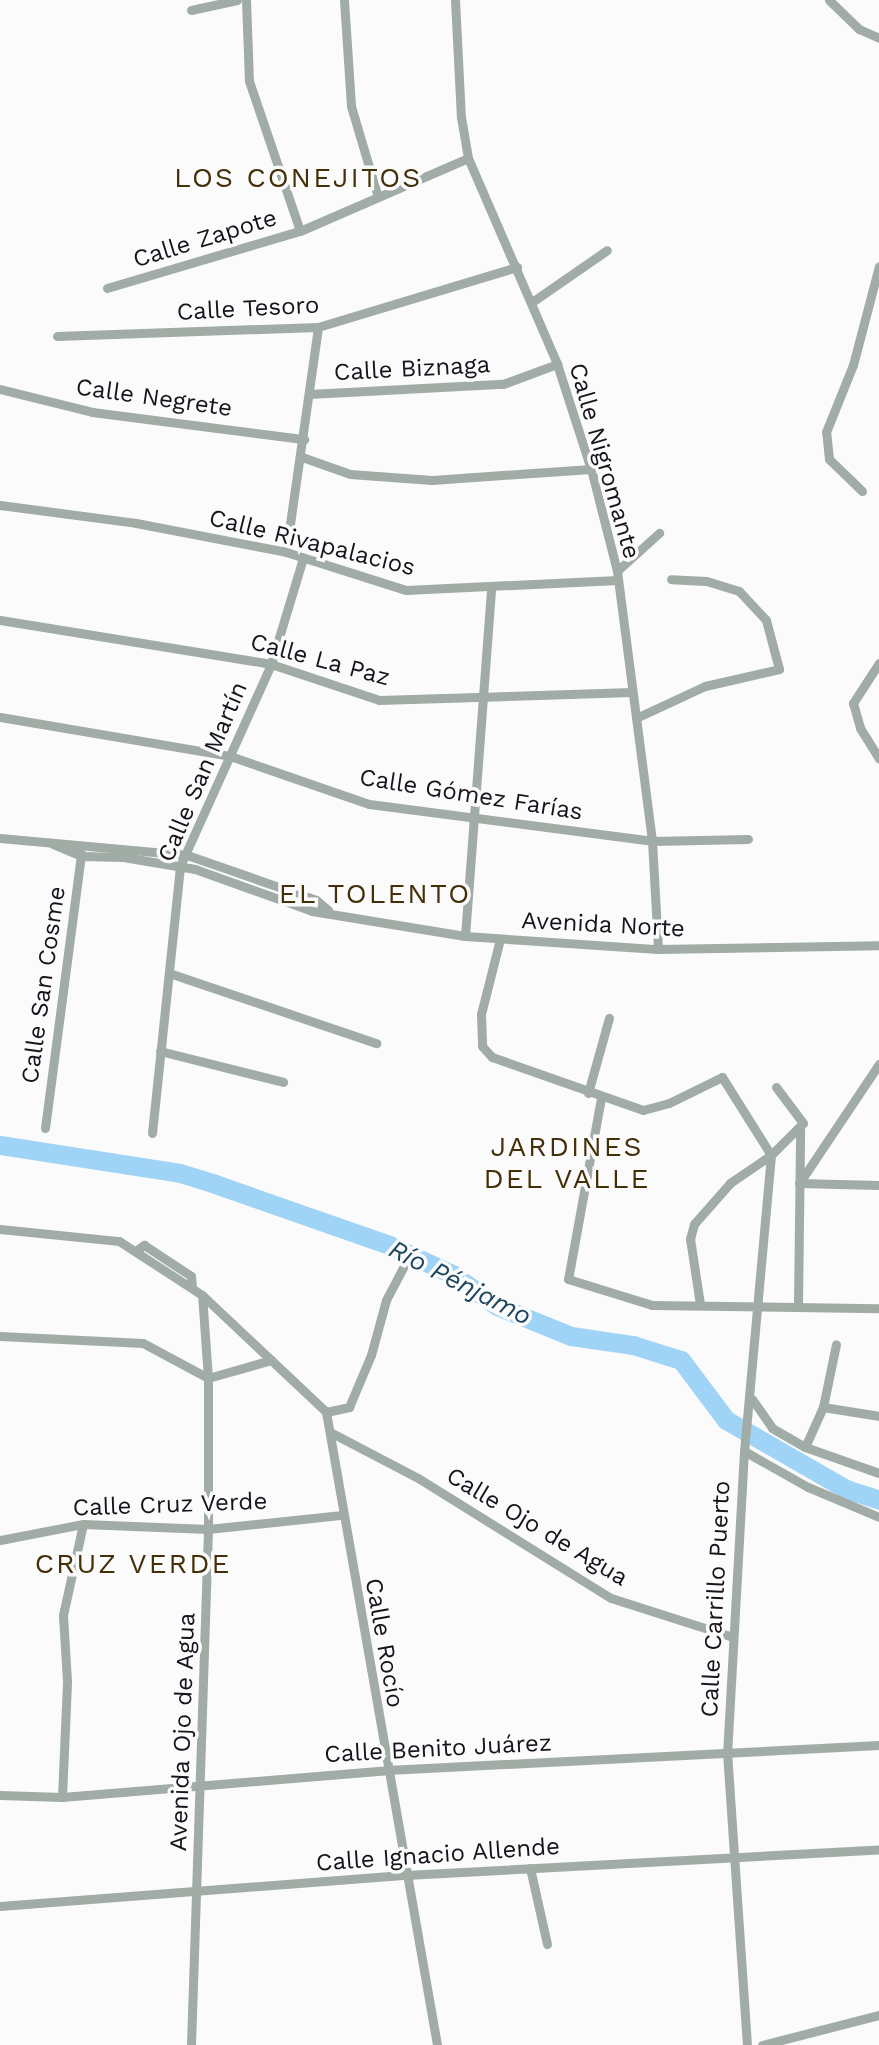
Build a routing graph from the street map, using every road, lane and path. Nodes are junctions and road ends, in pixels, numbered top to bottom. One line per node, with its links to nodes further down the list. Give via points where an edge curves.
1 (237, 0): 6 (street)
2 (246, 0): 10 (street, via 249,81)
3 (344, 0): 9 (street, via 351,106)
4 (455, 0): 8 (street, Calle Nigromante, via 461,117)
5 (829, 0): 7 (street, via 859,29)
6 (191, 10)
7 (879, 38)
8 (468, 158): 9 (street, Calle Zapote); 13 (street, Calle Nigromante)
9 (377, 194): 10 (street, Calle Zapote)
10 (300, 231): 14 (street, Calle Zapote)
11 (607, 250): 15 (street)
12 (879, 265): 24 (street, via 853,365 826,432 829,459)
13 (517, 267): 15 (street, Calle Nigromante); 16 (street, Calle Tesoro)
14 (107, 288)
15 (532, 302): 18 (street, Calle Nigromante)
16 (318, 327): 17 (street, Calle Tesoro); 20 (street)
17 (57, 336)
18 (557, 364): 20 (street, Calle Biznaga, via 503,384); 23 (street, Calle Nigromante)
19 (0, 389): 21 (street, Calle Negrete, via 92,412)
20 (309, 394): 21 (street)
21 (304, 439): 22 (street)
22 (302, 457): 23 (street, via 350,474 432,480); 27 (street)
23 (591, 469): 29 (street, Calle Nigromante)
24 (862, 491)
25 (0, 505): 27 (street, Calle Rivapalacios, via 136,523)
26 (659, 533): 29 (street)
27 (286, 552): 28 (street, Calle Rivapalacios)
28 (303, 558): 31 (street, Calle Rivapalacios, via 406,590); 34 (street, Calle San Martín)
29 (617, 575): 31 (street, Calle Rivapalacios); 35 (street, Calle Nigromante)
30 (671, 579): 38 (street, via 706,581 739,591 766,620 779,669 705,686)
31 (491, 588): 36 (street)
32 (0, 620): 34 (street, Calle La Paz)
33 (879, 663): 40 (street, via 853,702 860,728)
34 (271, 664): 36 (street, Calle La Paz, via 379,700); 39 (street, Calle San Martín)
35 (632, 692): 36 (street, Calle La Paz); 38 (street, Calle Nigromante)
36 (481, 700): 41 (street)
37 (0, 717): 39 (street, Calle Gómez Farías)
38 (636, 718): 44 (street, Calle Nigromante)
39 (230, 756): 41 (street, Calle Gómez Farías, via 369,804); 46 (street, Calle San Martín)
40 (879, 758)
41 (471, 818): 44 (street, Calle Gómez Farías); 49 (street)
42 (0, 838): 45 (street, Avenida Norte)
43 (748, 839): 44 (street, Calle Gómez Farías)
44 (652, 841): 52 (street, Calle Nigromante)
45 (82, 852): 46 (street, Avenida Norte, via 126,847); 47 (street, Avenida Norte); 63 (street, Calle San Cosme)
46 (187, 855): 47 (street, Calle San Martín); 48 (street, Avenida Norte, via 316,900)
47 (180, 866): 48 (street, Avenida Norte, via 312,911); 53 (street, Calle San Martín)
48 (328, 910): 49 (street, Avenida Norte)
49 (465, 936): 50 (street, Avenida Norte)
50 (500, 939): 52 (street, Avenida Norte); 60 (street, via 481,1014 482,1046 492,1057)
51 (879, 944): 52 (street, Avenida Norte)
52 (658, 949)
53 (169, 973): 55 (street); 56 (street, Calle San Martín)
54 (609, 1018): 60 (street)
55 (376, 1042)
56 (160, 1051): 58 (street); 64 (street, Calle San Martín)
57 (879, 1064): 66 (street)
58 (283, 1082)
59 (776, 1087): 62 (street)
60 (588, 1093): 61 (street)
61 (601, 1098): 65 (street, via 643,1110 669,1103 722,1077); 71 (street, via 568,1279 652,1306)
62 (801, 1126): 65 (street); 66 (street)
63 (45, 1128)
64 (152, 1133)
65 (771, 1155): 71 (street, via 730,1183 694,1224 690,1239); 72 (street, Calle Carrillo Puerto)
66 (799, 1183): 67 (street); 73 (street)
67 (879, 1185)
68 (0, 1229): 70 (street, via 119,1241)
69 (407, 1260): 81 (street, via 386,1300 371,1355 349,1407)
70 (202, 1295): 77 (street); 78 (street, Avenida Ojo de Agua)
71 (700, 1304): 72 (street)
72 (761, 1304): 73 (street); 79 (street, Calle Carrillo Puerto)
73 (798, 1305): 74 (street)
74 (879, 1308)
75 (0, 1336): 78 (street, via 143,1343)
76 (836, 1344): 80 (street)
77 (271, 1360): 78 (street); 81 (street)
78 (208, 1378): 90 (street, Avenida Ojo de Agua)
79 (751, 1399): 84 (street, via 772,1428); 85 (street, Calle Carrillo Puerto)
80 (823, 1407): 82 (street); 84 (street)
81 (326, 1412): 83 (street, Calle Rocío)
82 (879, 1416)
83 (330, 1432): 87 (street, Calle Rocío); 92 (street, Calle Ojo de Agua, via 418,1478 611,1598)
84 (805, 1447): 86 (street)
85 (744, 1451): 88 (street, via 808,1487); 92 (street, Calle Carrillo Puerto)
86 (879, 1473)
87 (342, 1515): 90 (street, Calle Cruz Verde); 95 (street, Calle Rocío)
88 (879, 1517)
89 (83, 1524): 90 (street, Calle Cruz Verde); 91 (street, Calle Cruz Verde); 98 (street, via 64,1615 67,1681)
90 (208, 1529): 96 (street, Avenida Ojo de Agua)
91 (0, 1540)
92 (733, 1637): 94 (street, Calle Carrillo Puerto)
93 (879, 1745): 94 (street, Calle Benito Juárez)
94 (727, 1752): 95 (street, Calle Benito Juárez); 100 (street, Calle Carrillo Puerto)
95 (387, 1770): 96 (street, Calle Benito Juárez); 102 (street, Calle Rocío)
96 (202, 1782): 98 (street, Calle Benito Juárez); 103 (street, Avenida Ojo de Agua)
97 (0, 1794): 98 (street, Calle Benito Juárez)
98 (62, 1797)
99 (879, 1849): 100 (street, Calle Ignacio Allende)
100 (734, 1856): 101 (street, Calle Ignacio Allende); 109 (street, Calle Carrillo Puerto)
101 (530, 1868): 102 (street, Calle Ignacio Allende); 105 (street)
102 (406, 1875): 103 (street, Calle Ignacio Allende); 108 (street, Calle Rocío)
103 (197, 1890): 104 (street, Calle Ignacio Allende); 107 (street, Avenida Ojo de Agua)
104 (0, 1906)
105 (547, 1944)
106 (879, 2015): 110 (street)
107 (191, 2045)
108 (437, 2045)
109 (747, 2045)
110 (762, 2045)

